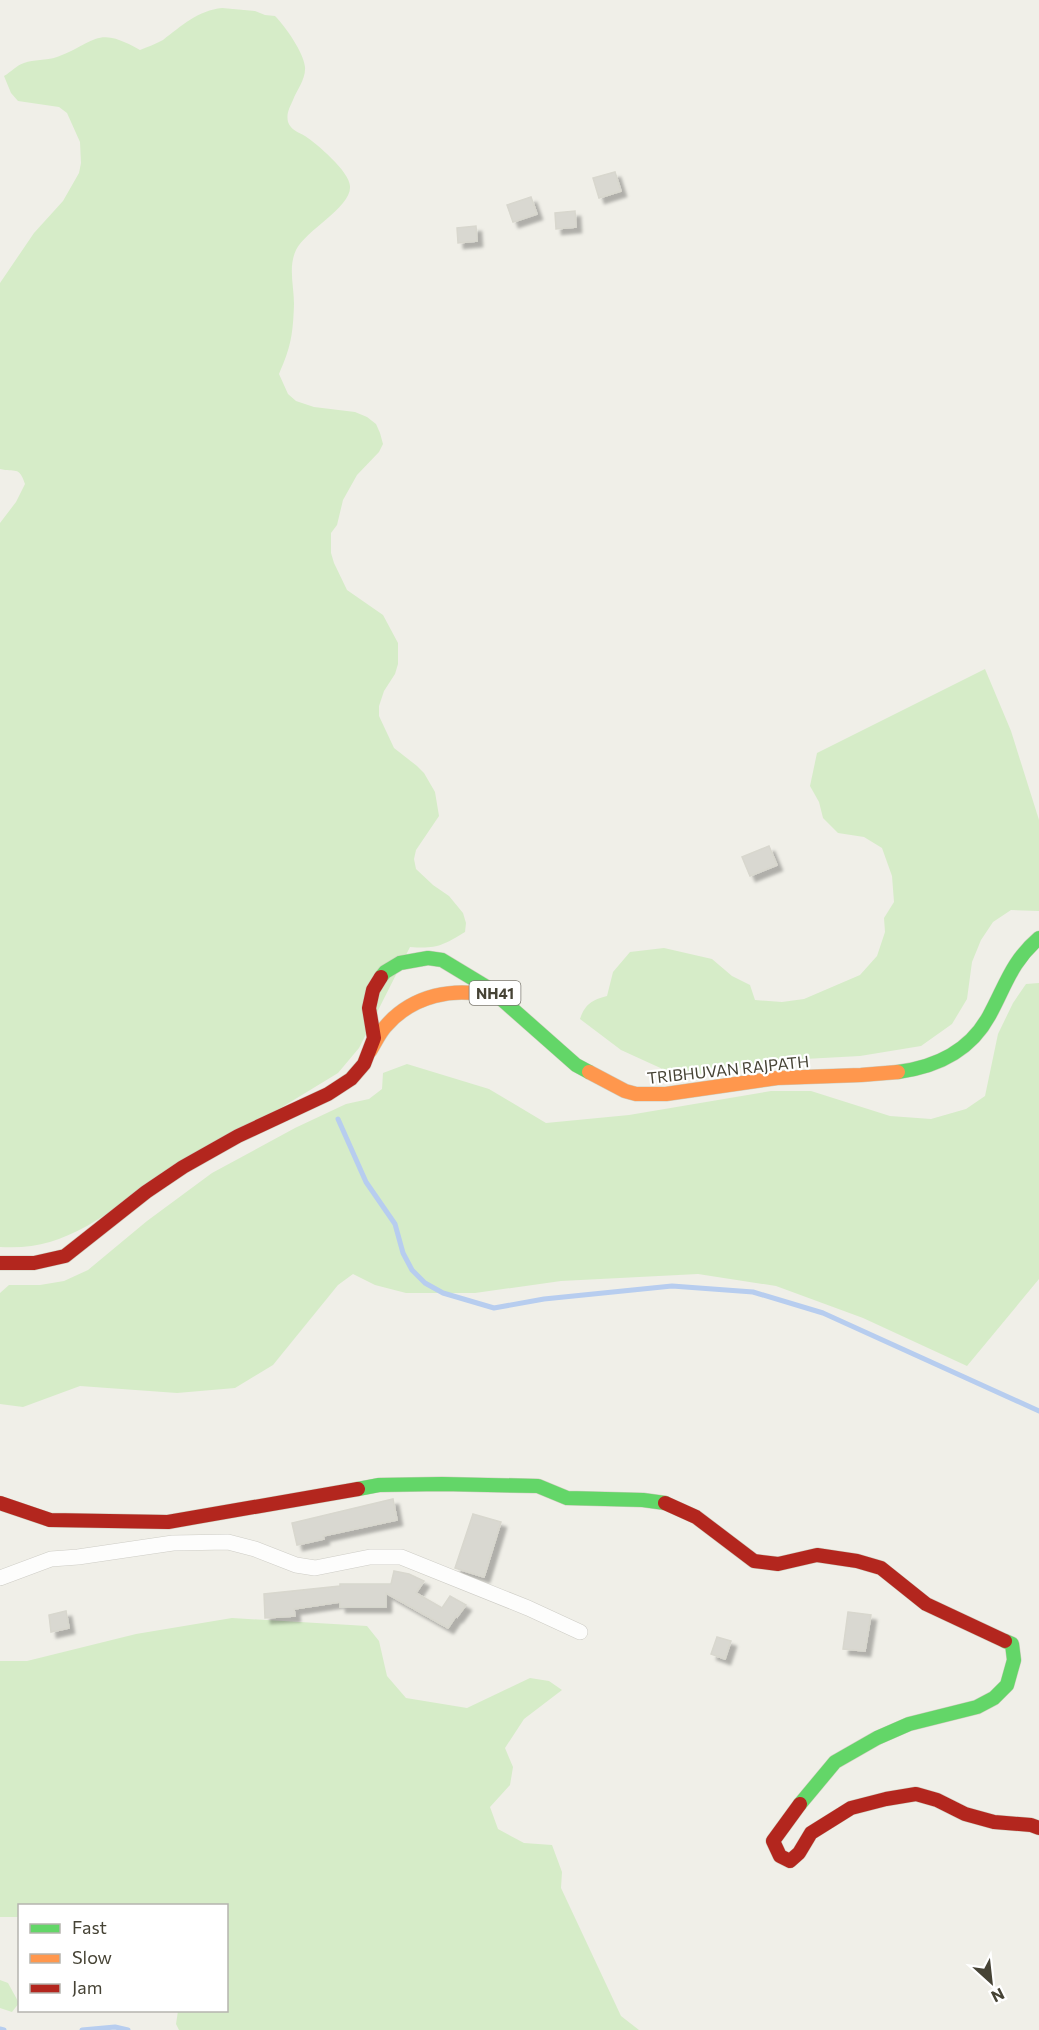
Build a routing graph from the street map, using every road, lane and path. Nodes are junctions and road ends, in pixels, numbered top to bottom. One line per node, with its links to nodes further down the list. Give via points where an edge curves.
1 (1039, 938): 2 (main road, TRIBHUVAN RAJPATH / NH41, via 1015,961 990,1017 970,1042 948,1058 892,1073 793,1077 666,1095 636,1094 576,1065)
2 (503, 1000): 3 (main road, via 468,991 426,998 388,1024); 3 (main road, TRIBHUVAN RAJPATH / NH41, via 442,960 400,963 385,972 373,990 369,1008 374,1038)
3 (370, 1051): 4 (main road, via 351,1079 183,1167 65,1256 34,1263)
4 (0, 1263)
5 (0, 1503): 6 (main road, via 50,1520)
6 (168, 1522): 7 (street, via 177,1531); 10 (main road, via 379,1485 538,1486 567,1498 669,1504 696,1517 754,1561 778,1564 817,1555 881,1568 926,1604 1012,1644 1014,1660 1007,1685 978,1707 909,1724 835,1762 773,1842 780,1856 790,1861 811,1833 851,1809 916,1794 965,1814)
7 (173, 1543): 8 (street, via 51,1559); 9 (street, via 228,1542 315,1568 369,1557 401,1557)
8 (0, 1578)
9 (579, 1632)
10 (1039, 1828)

